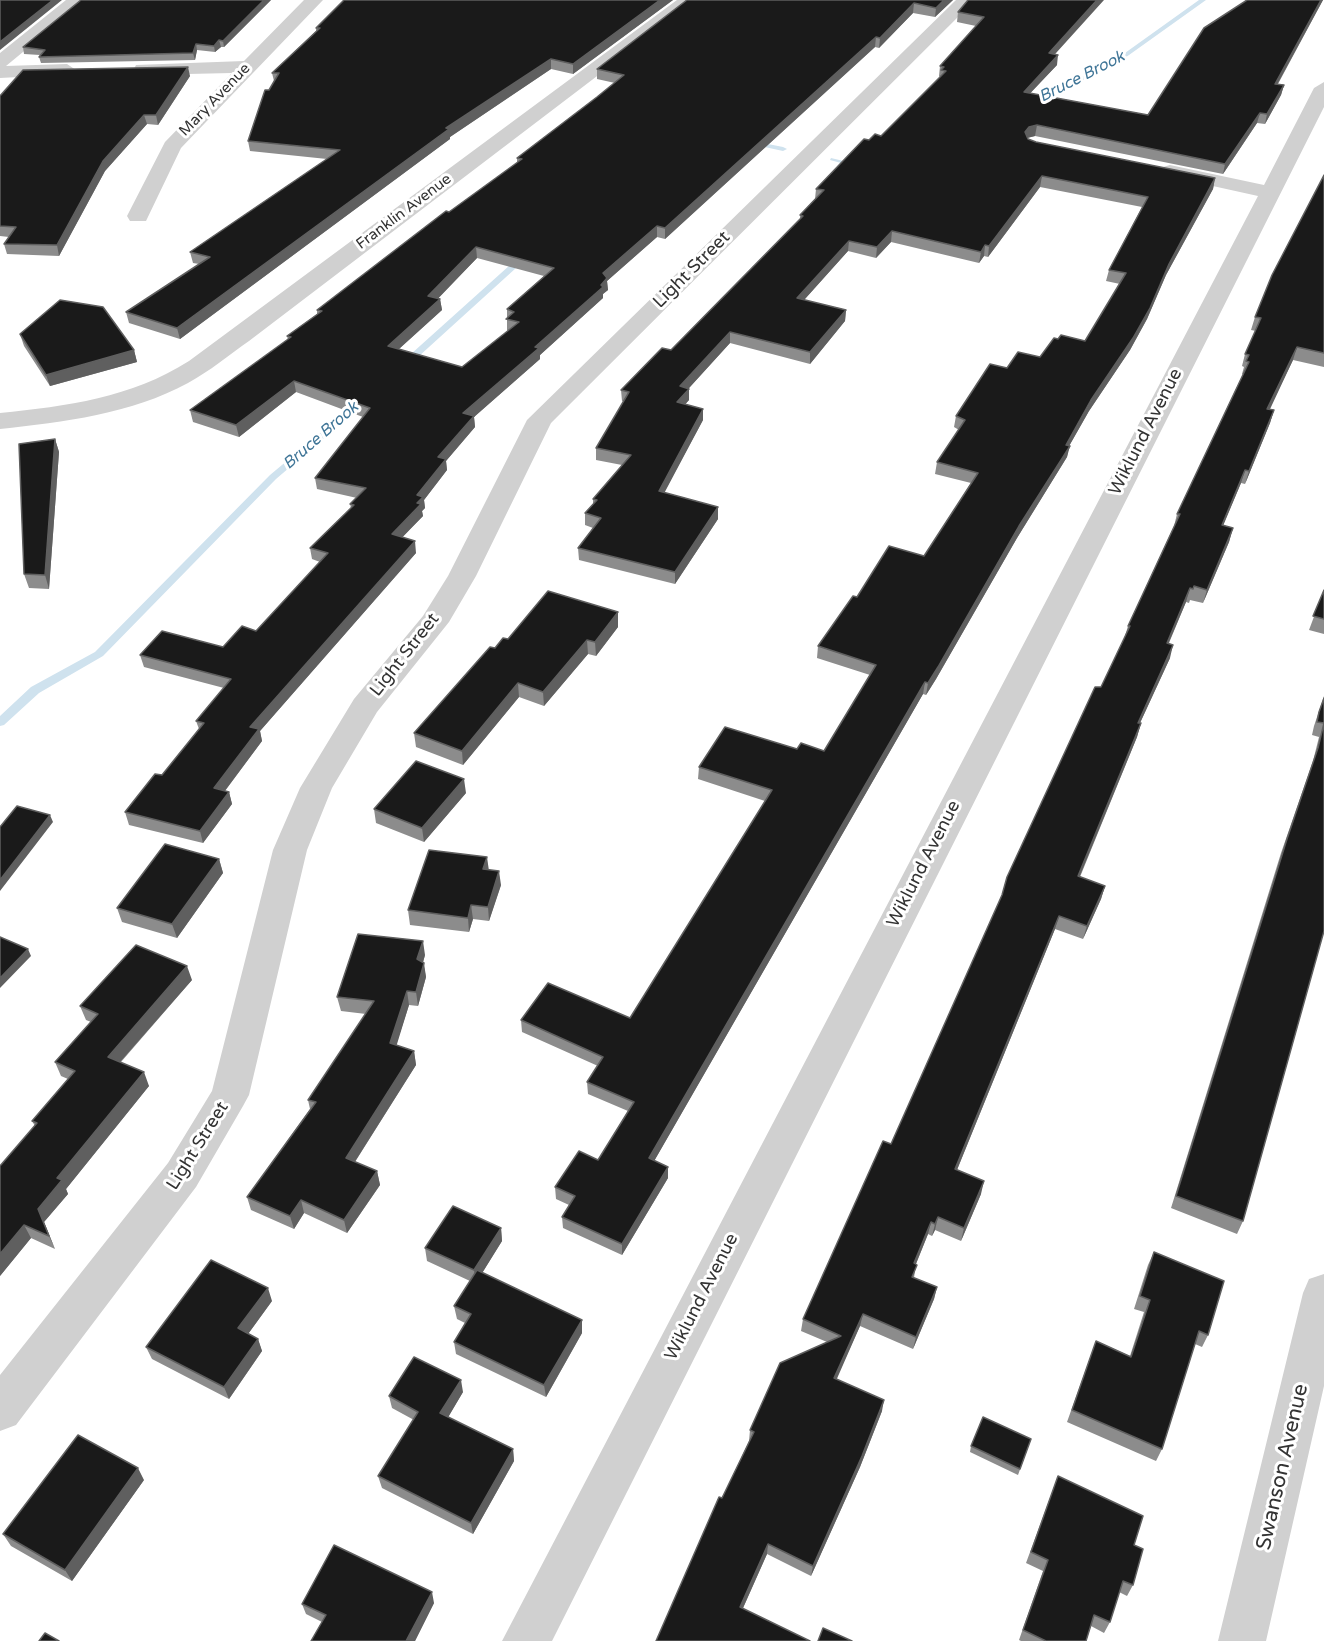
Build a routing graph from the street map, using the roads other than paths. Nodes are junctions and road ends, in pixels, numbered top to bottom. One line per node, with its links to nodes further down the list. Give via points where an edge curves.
1 (77, 0): 5 (street)
2 (314, 0): 6 (street, Mary Avenue)
3 (688, 0): 14 (street, Franklin Avenue, via 214,355 172,382 110,404 53,416)
4 (966, 0): 16 (street, Light Street, via 540,420 435,622 365,706 316,788 290,850 230,1095 182,1175)
5 (0, 62)
6 (247, 67): 7 (street); 13 (street, Mary Avenue, via 172,146)
7 (130, 69)
8 (82, 70): 9 (street)
9 (0, 72)
10 (1324, 88): 12 (street, Wiklund Avenue)
11 (1152, 168): 12 (street)
12 (1269, 192): 17 (street, Wiklund Avenue)
13 (138, 216)
14 (0, 421)
15 (1324, 1293): 18 (street, Swanson Avenue)
16 (0, 1410)
17 (526, 1641)
18 (1242, 1641)

